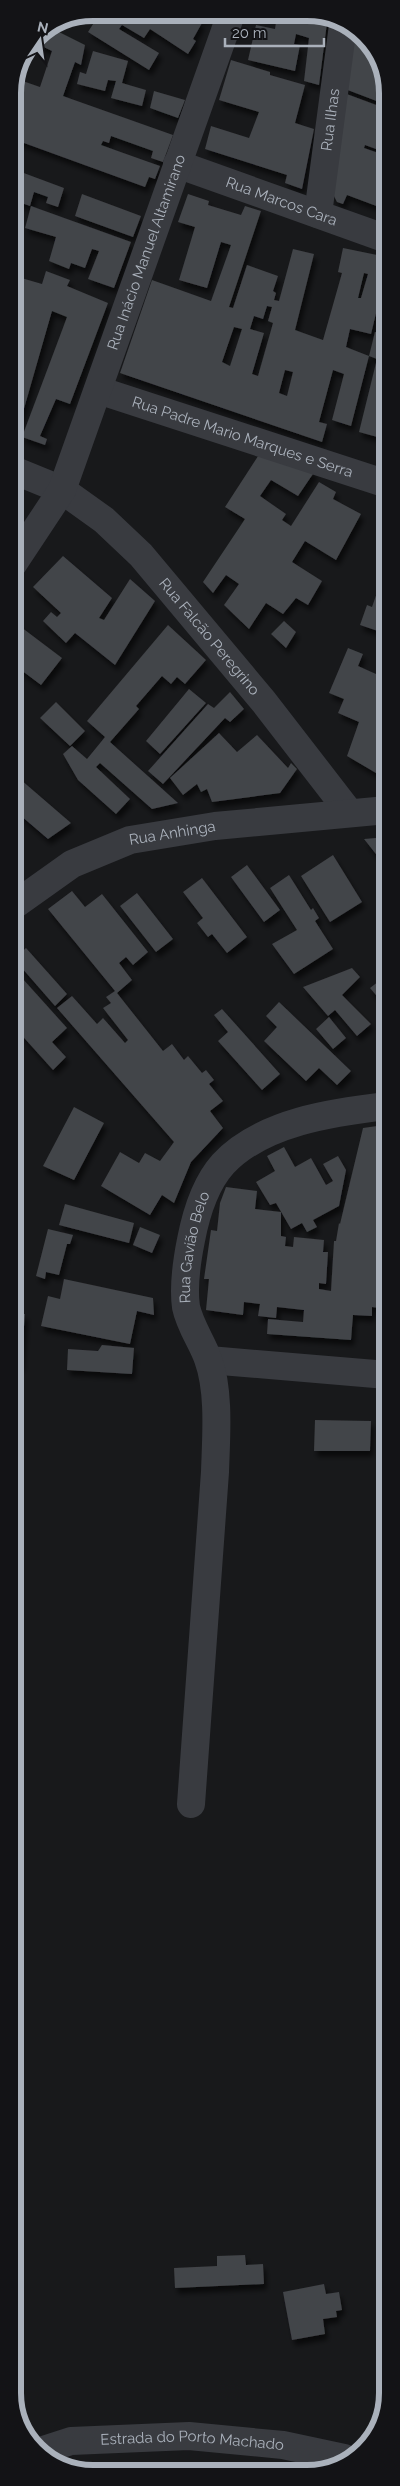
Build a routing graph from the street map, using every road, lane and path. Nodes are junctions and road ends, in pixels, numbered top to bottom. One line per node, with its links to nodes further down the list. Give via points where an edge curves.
1 (228, 21): 3 (street, Rua Inácio Manuel Altamirano)
2 (342, 31): 4 (street, Rua Ilhas)
3 (177, 164): 4 (street, Rua Marcos Cara); 6 (street, Rua Inácio Manuel Altamirano)
4 (318, 214): 5 (street, Rua Marcos Cara)
5 (379, 236)
6 (98, 390): 8 (street, Rua Padre Mario Marques e Serra); 9 (street, Rua Inácio Manuel Altamirano)
7 (21, 473): 9 (street, Rua Falcão Peregrino)
8 (379, 481)
9 (62, 490): 10 (street, Rua Inácio Manuel Altamirano); 12 (street, Rua Falcão Peregrino, via 104,520 141,556 264,702)
10 (21, 552)
11 (379, 810): 12 (street)
12 (349, 812): 13 (street, Rua Anhinga, via 215,826 130,840 72,864)
13 (21, 900)
14 (379, 1107): 15 (street, Rua Gavião Belo, via 343,1111 289,1125 251,1142 224,1164 209,1185 194,1221 186,1307)
15 (209, 1360): 16 (street); 17 (street, via 216,1418 215,1472)
16 (379, 1374)
17 (191, 1804)
18 (47, 2448): 19 (street, Estrada do Porto Machado, via 71,2441 189,2436 283,2445)
19 (339, 2457)

